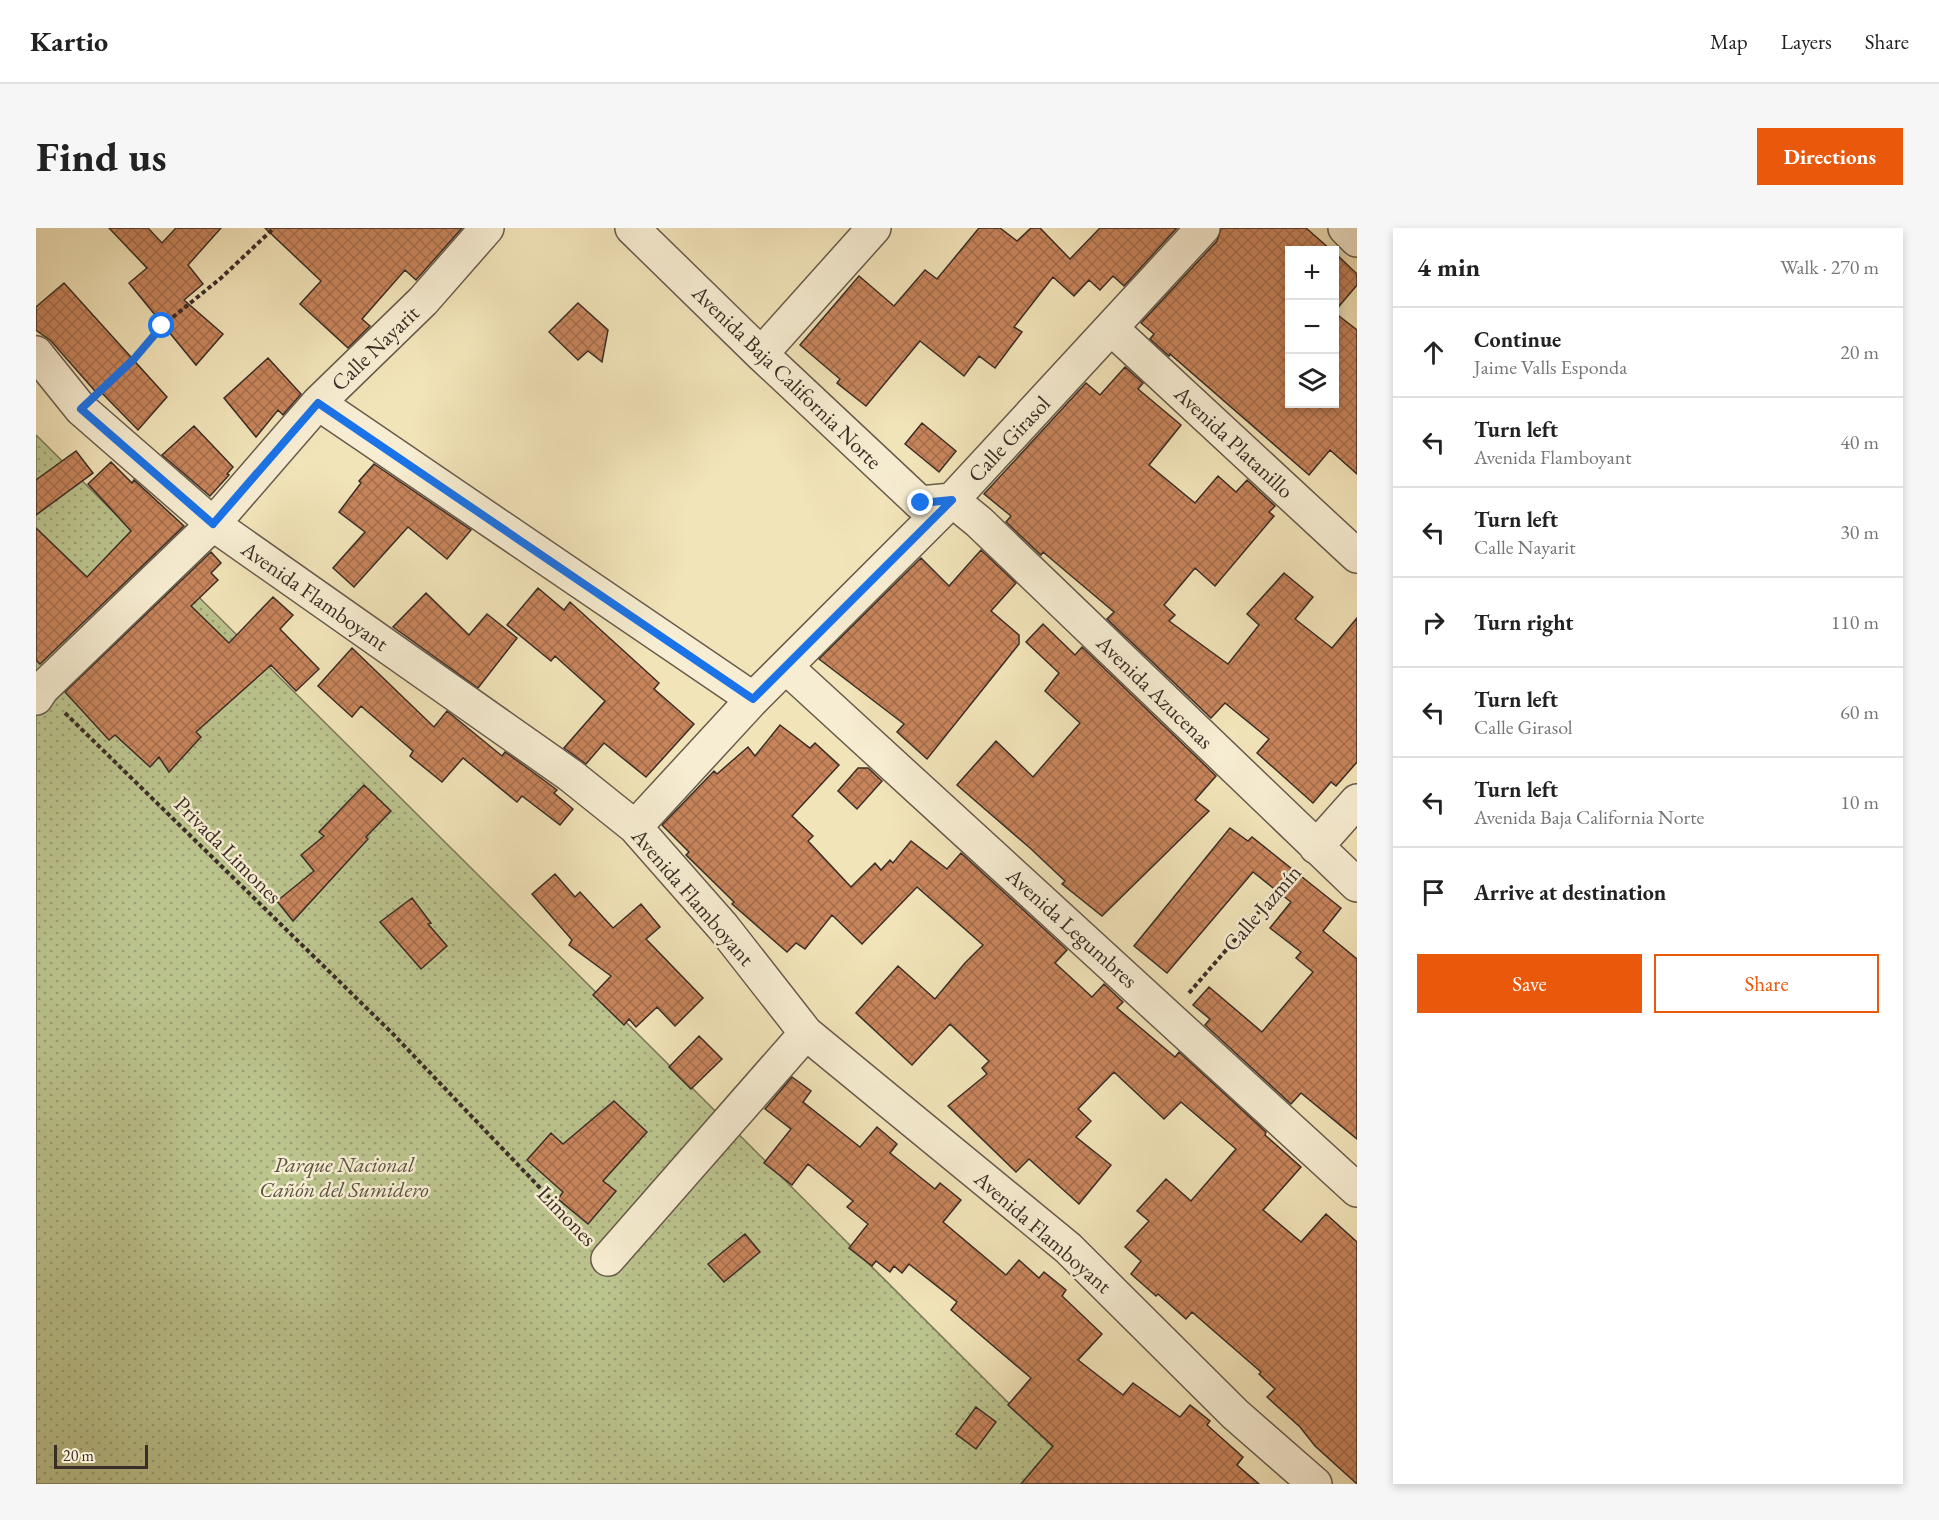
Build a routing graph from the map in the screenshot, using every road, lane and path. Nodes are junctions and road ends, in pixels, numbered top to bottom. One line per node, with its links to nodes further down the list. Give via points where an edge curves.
1 (274, 228): 12 (path, via 162,326 134,359)
2 (487, 228): 11 (street, Calle Nayarit, via 423,301)
3 (632, 228): 10 (street, Avenida Baja California Norte)
4 (874, 228): 10 (street)
5 (1203, 228): 8 (street, Calle Girasol)
6 (1345, 228): 7 (street)
7 (1357, 240)
8 (1112, 329): 13 (street, Calle Girasol); 15 (street, Avenida Platanillo)
9 (36, 353): 12 (street, Avenida Flamboyant)
10 (761, 354): 13 (street, Avenida Baja California Norte, via 921,503)
11 (318, 403): 14 (street, Calle Nayarit); 18 (street)
12 (81, 409): 14 (street, Avenida Flamboyant)
13 (952, 500): 16 (street, Calle Girasol); 21 (street, Avenida Azucenas)
14 (213, 524): 17 (street, Calle Nayarit); 20 (street, Avenida Flamboyant, via 570,775)
15 (1357, 556)
16 (786, 667): 18 (street, Calle Girasol); 23 (street, Avenida Legumbres)
17 (39, 694): 25 (path, Privada Limones)
18 (753, 699): 20 (street, Calle Girasol)
19 (1357, 801): 21 (street, Calle Jazmín)
20 (635, 827): 24 (street, Avenida Flamboyant, via 723,927)
21 (1316, 847): 22 (street, Avenida Azucenas); 23 (path, Calle Jazmín)
22 (1357, 885)
23 (1169, 1016): 26 (street, Avenida Legumbres)
24 (806, 1033): 27 (street, Limones); 28 (street, Avenida Flamboyant, via 1068,1248 1235,1414)
25 (392, 1034): 27 (path, Limones)
26 (1357, 1190)
27 (608, 1259)
28 (1315, 1484)

